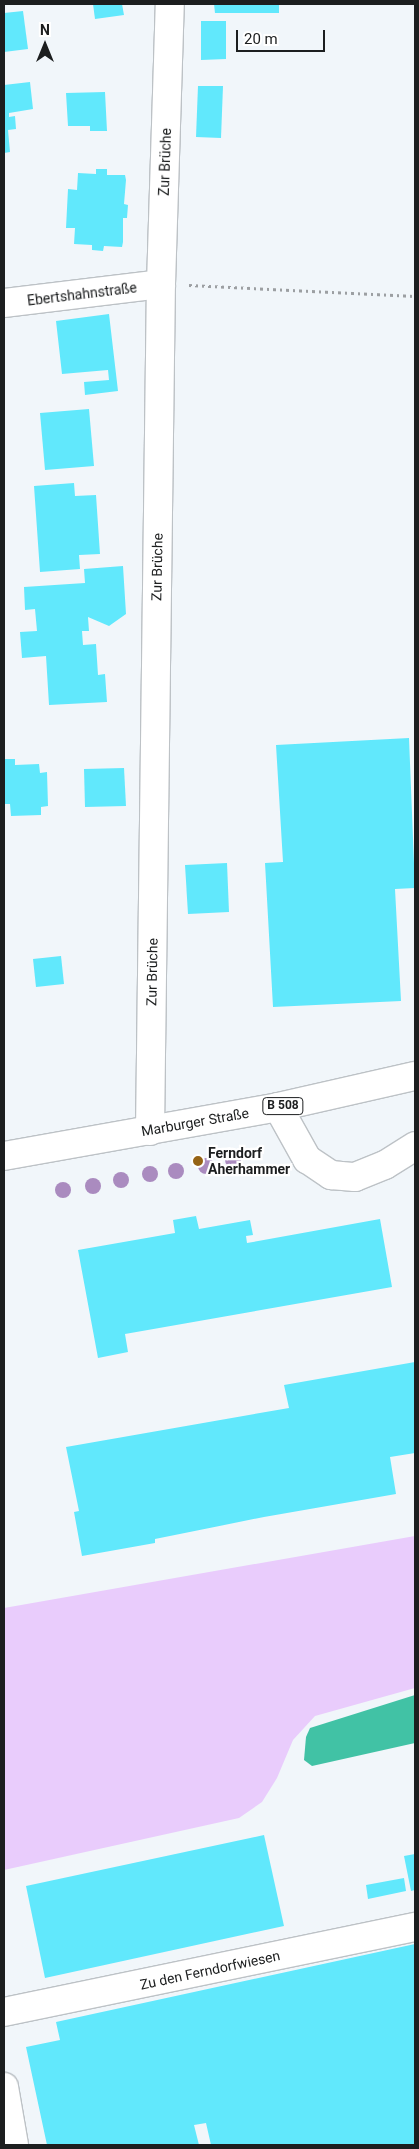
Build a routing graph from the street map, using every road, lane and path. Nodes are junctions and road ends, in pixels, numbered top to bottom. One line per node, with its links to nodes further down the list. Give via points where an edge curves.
1 (170, 4): 2 (street, Zur Brüche)
2 (161, 284): 3 (path); 4 (street, Ebertshahnstraße); 7 (street, Zur Brüche)
3 (415, 296)
4 (4, 303)
5 (415, 1076): 6 (street, Marburger Straße / B 508)
6 (278, 1107): 7 (street, Marburger Straße / B 508); 8 (street, via 307,1159 331,1174 355,1177)
7 (150, 1131): 9 (street, Marburger Straße / B 508)
8 (415, 1146)
9 (4, 1156)
10 (415, 1927): 11 (street, Zu den Ferndorfwiesen)
11 (4, 2012)
12 (4, 2087): 13 (street)
13 (14, 2145)

